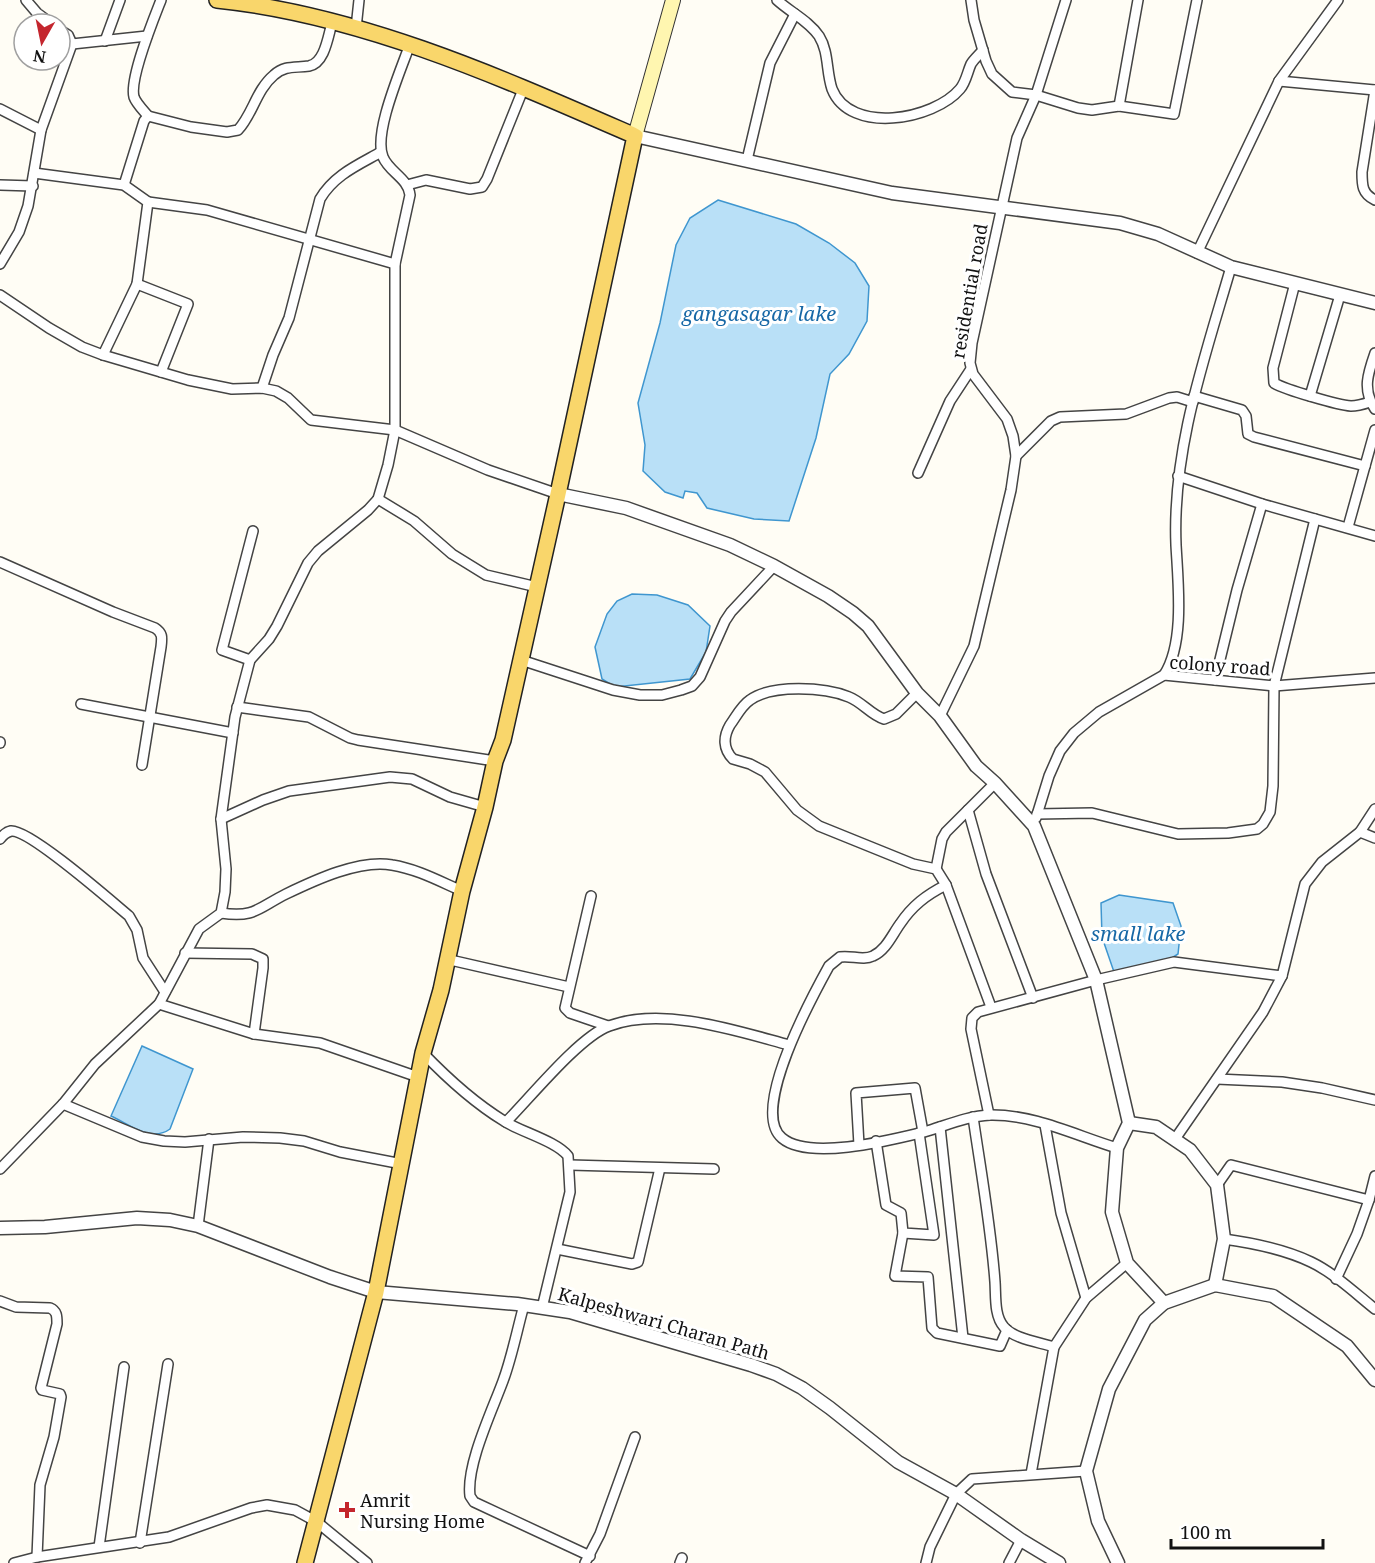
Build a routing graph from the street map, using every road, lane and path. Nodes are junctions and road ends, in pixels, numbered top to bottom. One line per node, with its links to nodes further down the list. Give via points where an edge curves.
1 (26, 0): 13 (street)
2 (120, 0): 18 (street)
3 (161, 0): 17 (street)
4 (217, 0): 15 (main road, via 255,4)
5 (359, 0): 16 (street)
6 (673, 0): 31 (main road)
7 (777, 0): 14 (street)
8 (971, 0): 21 (street)
9 (1066, 0): 26 (street, residential road)
10 (1138, 0): 27 (street)
11 (1197, 0): 27 (street, via 1174,114)
12 (1338, 0): 23 (street)
13 (36, 12)
14 (795, 14): 21 (street, via 823,43 832,89 840,100 863,114 907,117 928,110 961,88); 33 (street, via 770,63)
15 (332, 22): 16 (main road); 29 (street, via 325,49 315,63 289,66 273,75 238,130 191,127)
16 (356, 28): 20 (main road)
17 (147, 36): 18 (street); 29 (street, via 133,91)
18 (105, 41): 19 (street)
19 (72, 44)
20 (410, 44): 24 (main road); 32 (street, via 385,117)
21 (983, 50): 26 (street, via 999,82 1012,92)
22 (62, 72): 30 (street)
23 (1279, 81): 25 (street); 43 (street)
24 (524, 87): 31 (main road); 37 (street, via 482,187 470,189 426,180)
25 (1375, 90): 39 (street, via 1362,184 1366,195)
26 (1036, 95): 27 (street, via 1092,110); 41 (street, residential road, via 1017,138)
27 (1119, 106)
28 (0, 109): 30 (street)
29 (148, 116): 36 (street)
30 (41, 130): 34 (street)
31 (635, 136): 33 (street); 66 (main road)
32 (381, 152): 37 (street); 42 (street, via 326,189)
33 (747, 160): 41 (street, via 892,193)
34 (34, 173): 36 (street); 38 (street)
35 (0, 185): 38 (street)
36 (124, 185): 40 (street)
37 (407, 185): 45 (street, via 409,201)
38 (33, 186): 44 (street, via 19,232)
39 (1375, 200)
40 (148, 202): 42 (street, via 207,210); 48 (street)
41 (1001, 206): 43 (street, via 1120,223 1158,234); 54 (street, residential road, via 972,343)
42 (308, 238): 45 (street); 56 (street, via 289,318)
43 (1197, 253): 46 (street)
44 (0, 264)
45 (394, 264): 60 (street)
46 (1231, 267): 47 (street); 58 (street)
47 (1295, 283): 50 (street); 57 (street, via 1272,379 1277,386)
48 (137, 285): 53 (street); 55 (street, via 188,304)
49 (0, 295): 53 (street, via 49,328)
50 (1340, 295): 51 (street); 57 (street)
51 (1375, 303)
52 (1375, 353): 59 (street, via 1366,384)
53 (104, 355): 55 (street)
54 (971, 369): 62 (street, residential road, via 1006,419); 64 (street, via 950,401)
55 (161, 372): 56 (street, via 232,389)
56 (262, 388): 60 (street, via 282,394 316,422)
57 (1310, 396): 59 (street, via 1351,406)
58 (1194, 399): 62 (street, via 1169,398 1126,414 1060,417); 63 (street, via 1242,410 1248,434 1254,437); 65 (street)
59 (1373, 406)
60 (395, 430): 66 (street, via 488,470); 67 (street)
61 (1375, 430): 63 (street)
62 (1016, 456): 85 (street, residential road, via 974,646)
63 (1365, 466): 70 (street)
64 (918, 472)
65 (1178, 476): 68 (street); 78 (street, via 1176,642)
66 (558, 494): 74 (street, via 626,508 730,545); 75 (main road)
67 (378, 499): 75 (street, via 486,574); 76 (street, via 308,563 277,626)
68 (1262, 504): 69 (street); 80 (street)
69 (1315, 519): 70 (street); 81 (street)
70 (1348, 527): 72 (street)
71 (253, 531): 76 (street, via 222,650)
72 (1375, 536)
73 (0, 562): 86 (street, via 160,632)
74 (774, 566): 77 (street, via 731,612 692,686 662,695 639,695); 82 (street, via 828,596 868,626)
75 (537, 586): 77 (main road)
76 (250, 660): 84 (street)
77 (521, 660): 88 (main road)
78 (1164, 675): 80 (street, colony road); 95 (street, colony road, via 1099,712 1074,733 1060,751)
79 (1375, 678): 81 (street, colony road)
80 (1215, 680): 81 (street, colony road)
81 (1274, 686): 95 (street, via 1271,805 1268,819 1257,829 1178,834 1092,813)
82 (917, 693): 85 (street); 99 (street, via 896,714 884,719 849,697 829,691 776,691 745,704 724,740 733,759 765,772 797,810 819,826 913,864)
83 (81, 704): 86 (street)
84 (237, 707): 87 (street); 88 (street, via 309,717 358,740)
85 (940, 716): 90 (street, via 976,766)
86 (150, 717): 87 (street); 89 (street)
87 (233, 733): 94 (street)
88 (495, 762): 91 (main road)
89 (142, 765)
90 (995, 783): 93 (street); 95 (street)
91 (485, 807): 94 (street, via 450,797 412,779 390,777 289,791); 101 (main road)
92 (1375, 809): 96 (street)
93 (968, 810): 99 (street, via 946,832); 110 (street, via 986,874)
94 (220, 819): 103 (street, via 226,869)
95 (1035, 820): 107 (street)
96 (1360, 832): 97 (street); 106 (street, via 1322,862 1305,884)
97 (1375, 838)
98 (0, 839): 109 (street, via 11,831 32,838 129,916 144,958)
99 (936, 869): 100 (street)
100 (946, 885): 112 (street); 115 (street, via 914,906 877,953 869,957 840,957 829,966)
101 (462, 891): 103 (street, via 417,871 372,864 338,872 247,914); 105 (main road)
102 (591, 896): 108 (street)
103 (221, 913): 104 (street, via 200,929)
104 (186, 952): 109 (street); 114 (street, via 252,954 263,959)
105 (446, 959): 108 (street); 116 (main road)
106 (1282, 976): 107 (street, via 1174,962); 118 (street, via 1263,1012)
107 (1096, 980): 110 (street); 124 (street)
108 (569, 987): 113 (street, via 566,1010)
109 (165, 992): 111 (street)
110 (1033, 998): 112 (street)
111 (159, 1004): 114 (street); 120 (street, via 95,1064)
112 (991, 1008): 121 (street, via 975,1014 971,1022)
113 (608, 1026): 115 (street, via 641,1020 690,1021); 123 (street, via 579,1047)
114 (254, 1034): 117 (street, via 320,1043)
115 (789, 1045): 131 (street, via 773,1101 773,1117 780,1137 805,1148)
116 (423, 1053): 117 (main road); 123 (street, via 474,1102)
117 (418, 1077): 133 (main road)
118 (1216, 1079): 119 (street, via 1282,1082); 129 (street)
119 (1375, 1100)
120 (63, 1104): 128 (street, via 142,1137 175,1142); 137 (street)
121 (989, 1115): 122 (street); 125 (street)
122 (972, 1118): 126 (street); 156 (street, via 993,1252 998,1315)
123 (506, 1122): 134 (street, via 560,1148)
124 (1129, 1124): 129 (street, via 1156,1127); 132 (street)
125 (1045, 1125): 132 (street); 150 (street, via 1061,1213)
126 (940, 1127): 127 (street); 157 (street)
127 (921, 1132): 130 (street); 131 (street, via 915,1088 856,1093); 143 (street, via 934,1235)
128 (209, 1139): 133 (street, via 304,1141); 141 (street)
129 (1175, 1139): 139 (street, via 1190,1149)
130 (876, 1141): 131 (street); 143 (street, via 886,1205 901,1213)
131 (859, 1145)
132 (1117, 1148): 146 (street, via 1112,1212)
133 (402, 1164): 149 (main road)
134 (570, 1165): 135 (street); 145 (street, via 570,1192)
135 (660, 1168): 136 (street); 145 (street, via 638,1262)
136 (714, 1169)
137 (0, 1170)
138 (1375, 1176): 140 (street)
139 (1217, 1185): 140 (street, via 1231,1165); 144 (street)
140 (1370, 1200): 147 (street)
141 (198, 1226): 142 (street, Kalpeshwari Charan Path, via 137,1218); 149 (street, Kalpeshwari Charan Path)
142 (0, 1228)
143 (903, 1233): 157 (street, via 895,1276 928,1277 933,1328 937,1333)
144 (1224, 1239): 147 (street, via 1274,1248 1311,1262); 148 (street)
145 (557, 1249): 154 (street)
146 (1127, 1263): 150 (street); 152 (street)
147 (1336, 1279): 155 (street)
148 (1215, 1285): 152 (street); 161 (street, via 1273,1296 1347,1346)
149 (376, 1292): 153 (street, Kalpeshwari Charan Path); 166 (main road)
150 (1086, 1298): 158 (street)
151 (0, 1301): 170 (street, via 16,1307 50,1308 57,1315 41,1388 62,1397 40,1485)
152 (1164, 1303): 163 (street, via 1144,1320 1109,1389)
153 (524, 1305): 154 (street, Kalpeshwari Charan Path); 171 (street, via 504,1379 470,1477 470,1496 474,1502)
154 (542, 1308): 165 (street, Kalpeshwari Charan Path, via 580,1314 776,1374 830,1408 898,1462)
155 (1375, 1309)
156 (1007, 1330): 157 (street, via 1000,1346); 158 (street)
157 (963, 1338)
158 (1054, 1347): 164 (street)
159 (168, 1364): 168 (street)
160 (124, 1367): 169 (street)
161 (1375, 1380)
162 (634, 1437): 171 (street, via 600,1534)
163 (1086, 1471): 164 (street); 178 (street, via 1098,1521)
164 (1031, 1474): 165 (street, via 972,1479)
165 (956, 1494): 167 (street, Kalpeshwari Charan Path); 175 (street)
166 (317, 1522): 168 (street, via 295,1510 267,1505); 173 (main road); 174 (street)
167 (1021, 1540): 176 (street); 177 (street, Kalpeshwari Charan Path)
168 (140, 1543): 169 (street)
169 (99, 1547): 170 (street)
170 (37, 1557): 172 (street)
171 (587, 1559)
172 (14, 1563)
173 (305, 1563)
174 (367, 1563)
175 (926, 1563)
176 (1009, 1563)
177 (1059, 1563)
178 (1118, 1563)

